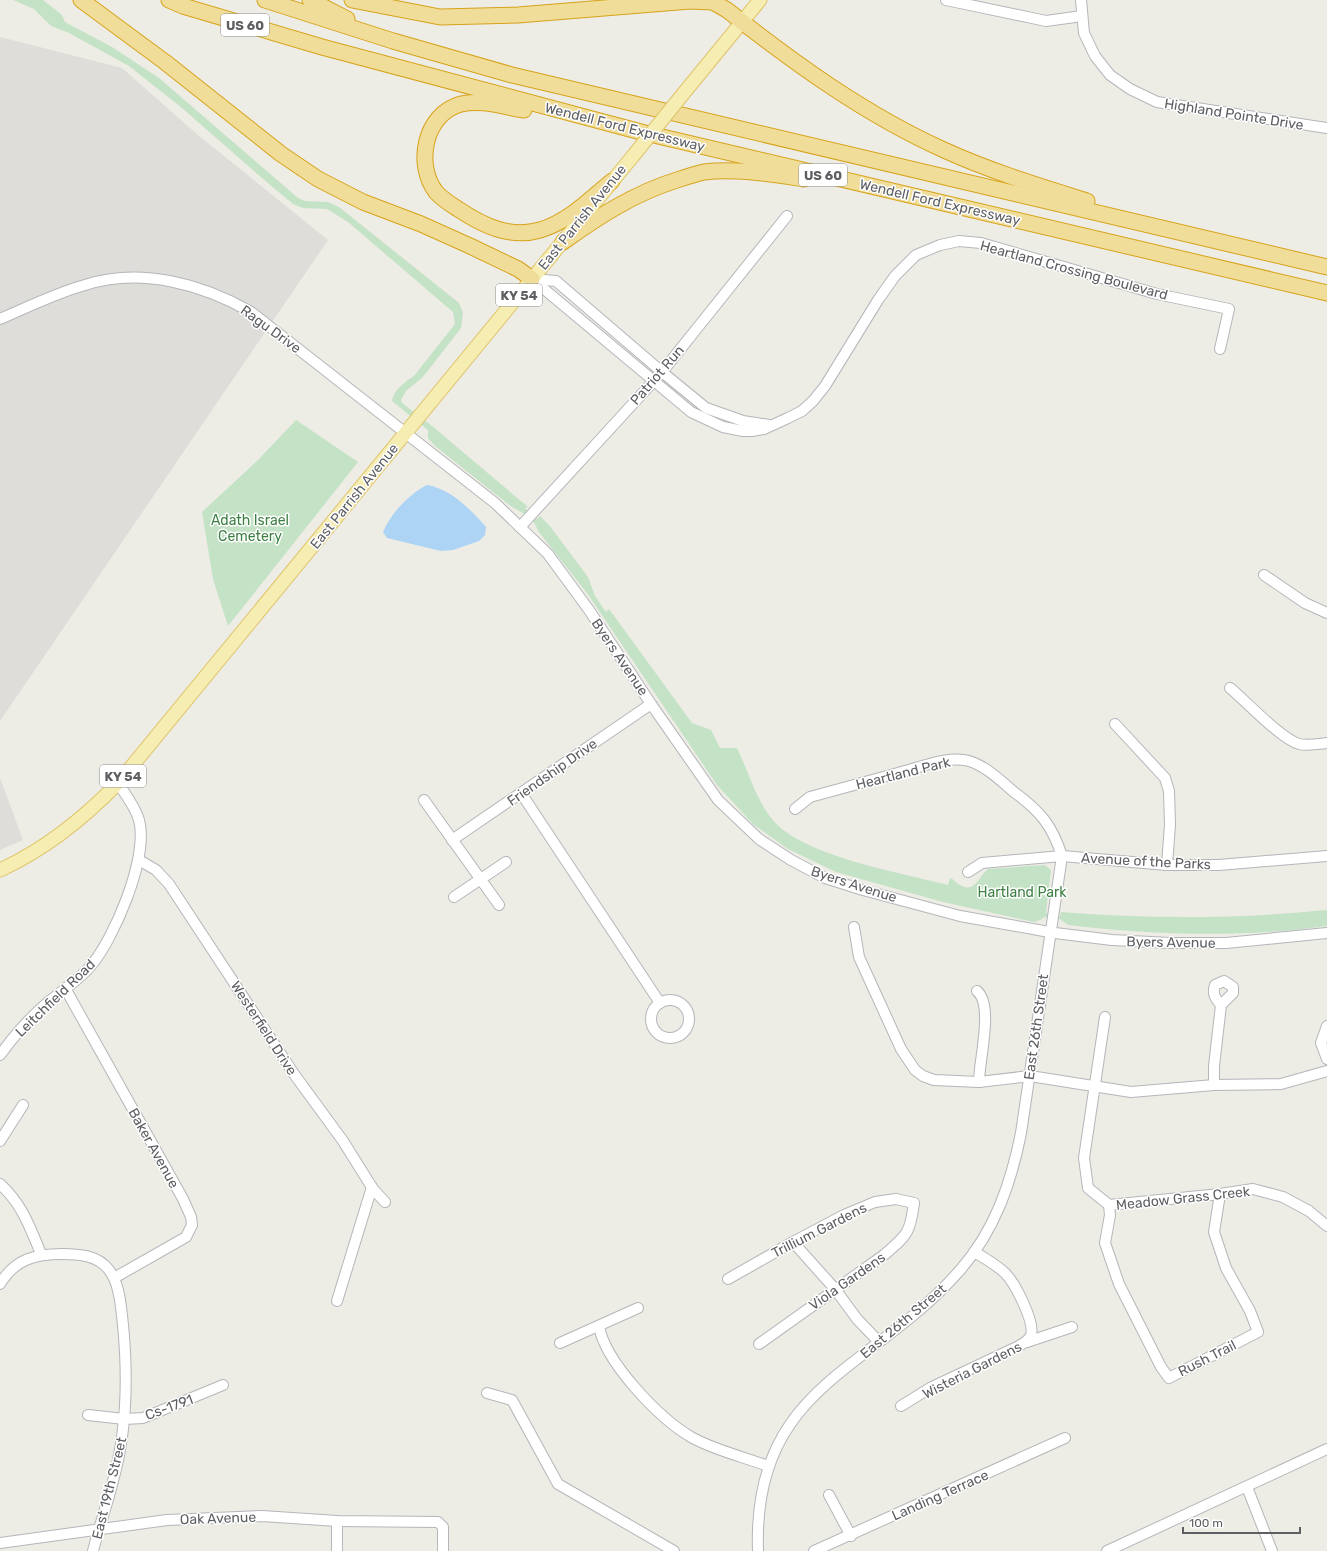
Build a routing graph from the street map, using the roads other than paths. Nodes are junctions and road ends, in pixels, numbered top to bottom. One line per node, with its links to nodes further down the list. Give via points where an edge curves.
1 (81, 0): 21 (highway, via 165,62 281,154 318,179 363,202 470,246 518,269)
2 (169, 0): 14 (highway, Wendell Ford Expressway / US 60, via 322,47)
3 (264, 0): 12 (highway, US 60)
4 (310, 0): 12 (highway)
5 (352, 0): 9 (highway, via 440,17 518,15)
6 (760, 0): 11 (main road, KY 54)
7 (946, 0): 10 (street, via 1046,21)
8 (1081, 0): 10 (street, Highland Pointe Drive)
9 (680, 1): 11 (highway, via 713,2)
10 (1082, 16): 13 (street, Highland Pointe Drive, via 1084,33 1095,56 1110,75 1130,89 1157,102)
11 (742, 22): 15 (main road, East Parrish Avenue / KY 54, bridge); 18 (highway, via 852,99 938,147 1021,180)
12 (393, 41): 18 (highway, Wendell Ford Expressway / US 60, via 512,74)
13 (1327, 128)
14 (641, 132): 15 (highway, via 476,103 461,104 450,109 435,124 428,137 425,163 428,178 436,192 444,200 482,223 513,233 539,230 554,225 567,218); 16 (highway, Wendell Ford Expressway / US 60)
15 (612, 181): 19 (main road, East Parrish Avenue / KY 54)
16 (944, 203): 19 (highway, via 766,174 703,172 652,187 632,197 589,222); 22 (highway, Wendell Ford Expressway / US 60)
17 (787, 216): 25 (street, Patriot Run)
18 (1204, 238): 20 (highway, Wendell Ford Expressway / US 60)
19 (563, 242): 21 (main road, East Parrish Avenue / KY 54)
20 (1327, 267)
21 (532, 279): 25 (street, via 556,281); 26 (street, Heartland Crossing Boulevard); 28 (main road, East Parrish Avenue / KY 54)
22 (1327, 293)
23 (0, 319): 28 (street, Ragu Drive, via 48,298 102,280 141,278 199,288 252,312)
24 (1220, 349): 27 (street, Heartland Crossing Boulevard, via 1228,309 1157,294 981,243 959,241 940,245 916,255 895,276 878,300 813,401 802,411)
25 (662, 372): 26 (street, Patriot Run); 27 (street, via 706,408 742,421)
26 (653, 382): 27 (street, Heartland Crossing Boulevard, via 691,412 723,427 752,431); 29 (street, Patriot Run)
27 (771, 425)
28 (406, 433): 29 (street, Byers Avenue); 36 (main road, East Parrish Avenue / KY 54)
29 (520, 527): 33 (street, Byers Avenue, via 548,554 589,610)
30 (1264, 575): 31 (street, via 1305,603)
31 (1327, 613)
32 (1230, 688): 35 (street, via 1283,734 1298,743)
33 (651, 704): 37 (street, Friendship Drive); 52 (street, Byers Avenue, via 718,800 759,839 791,860 825,878 863,890 960,916)
34 (1115, 724): 45 (street, via 1165,778 1169,791)
35 (1327, 743)
36 (118, 783): 43 (street, Leitchfield Road, via 139,820); 46 (main road, East Parrish Avenue / KY 54, via 63,834)
37 (521, 793): 40 (street, Friendship Drive); 56 (street)
38 (424, 800): 40 (street)
39 (795, 809): 41 (street, Heartland Park, via 810,797 930,765 959,760 980,766 1030,804 1054,833)
40 (452, 840): 48 (street)
41 (1062, 856): 45 (street, Avenue of the Parks); 47 (street, Avenue of the Parks, via 982,863); 52 (street, Heartland Park)
42 (1327, 856): 45 (street, Avenue of the Parks, via 1219,865)
43 (139, 860): 54 (street, Leitchfield Road, via 110,938 87,969); 70 (street, Westerfield Drive, via 156,870 169,884)
44 (506, 862): 48 (street)
45 (1168, 865)
46 (0, 870)
47 (968, 872)
48 (480, 880): 49 (street); 50 (street)
49 (454, 897)
50 (499, 905)
51 (854, 927): 64 (street, via 859,957 901,1049 915,1070 934,1080)
52 (1050, 932): 53 (street, Byers Avenue, via 1112,940 1170,943 1226,943); 63 (street, East 26th Street)
53 (1327, 933)
54 (65, 988): 60 (street, Leitchfield Road, via 23,1027); 79 (street, Baker Avenue, via 191,1217 190,1231 180,1242)
55 (976, 990): 64 (street, via 981,994 985,1010)
56 (660, 1003)
57 (1221, 1005): 65 (street)
58 (1104, 1017): 66 (street, Meadow Grass Creek)
59 (1327, 1026): 61 (street, via 1321,1043)
60 (0, 1054)
61 (1327, 1058)
62 (1327, 1071): 65 (street, via 1281,1084)
63 (1030, 1076): 64 (street); 66 (street); 77 (street, East 26th Street, via 1013,1171 1000,1207)
64 (979, 1082)
65 (1214, 1085): 66 (street, via 1131,1092)
66 (1095, 1086): 74 (street, Meadow Grass Creek, via 1084,1158 1088,1188)
67 (23, 1106): 68 (street)
68 (0, 1141)
69 (0, 1184): 78 (street, via 17,1202 27,1219)
70 (372, 1187): 72 (street, Westerfield Drive); 83 (street)
71 (1220, 1194): 74 (street, Meadow Grass Creek); 74 (street, Rush Trail, via 1214,1232 1226,1268 1250,1311 1258,1332 1170,1378 1161,1367 1119,1284 1105,1243 1110,1215); 75 (street, Meadow Grass Creek, via 1253,1189 1283,1197 1309,1211)
72 (385, 1202)
73 (914, 1203): 76 (street, Trillium Gardens, via 896,1199 875,1202); 82 (street, Viola Gardens, via 911,1226 900,1241)
74 (1109, 1205)
75 (1327, 1226)
76 (793, 1242): 80 (street, Trillium Gardens); 82 (street)
77 (974, 1252): 87 (street, East 26th Street, via 934,1298); 88 (street, Wisteria Gardens, via 1006,1274 1015,1285 1032,1329)
78 (41, 1254): 79 (street, East 19th Street, via 91,1257 104,1265); 81 (street, via 28,1258 12,1269)
79 (114, 1278): 95 (street, East 19th Street, via 125,1342)
80 (728, 1279)
81 (0, 1284)
82 (835, 1289): 87 (street, via 857,1319); 90 (street, Viola Gardens)
83 (337, 1301)
84 (638, 1308): 85 (street)
85 (599, 1326): 89 (street); 98 (street, via 601,1335 626,1377 671,1422 711,1446)
86 (1072, 1327): 88 (street)
87 (879, 1342): 98 (street, East 26th Street, via 834,1376 807,1402 784,1433)
88 (1027, 1342): 93 (street, Wisteria Gardens, via 930,1388)
89 (560, 1343)
90 (759, 1344)
91 (223, 1385): 95 (street, Cs-1791, via 158,1413 143,1418)
92 (487, 1393): 105 (street, via 512,1400 558,1484)
93 (901, 1406)
94 (88, 1415): 95 (street, Cs-1791)
95 (124, 1419): 102 (street, East 19th Street, via 114,1481)
96 (1065, 1438): 103 (street, Landing Terrace)
97 (1327, 1449): 99 (street)
98 (768, 1466): 110 (street, East 26th Street, via 759,1504)
99 (1247, 1487): 112 (street); 113 (street)
100 (829, 1495): 103 (street)
101 (337, 1522): 102 (street, Oak Avenue, via 262,1516 167,1520); 107 (street); 108 (street, Oak Avenue, via 438,1522 443,1527)
102 (98, 1529): 104 (street, Oak Avenue); 106 (street, East 19th Street)
103 (851, 1536): 111 (street, Landing Terrace)
104 (1, 1545)
105 (662, 1548): 109 (street)
106 (93, 1551)
107 (337, 1551)
108 (443, 1551)
109 (674, 1551)
110 (758, 1551)
111 (814, 1551)
112 (1107, 1551)
113 (1272, 1551)

